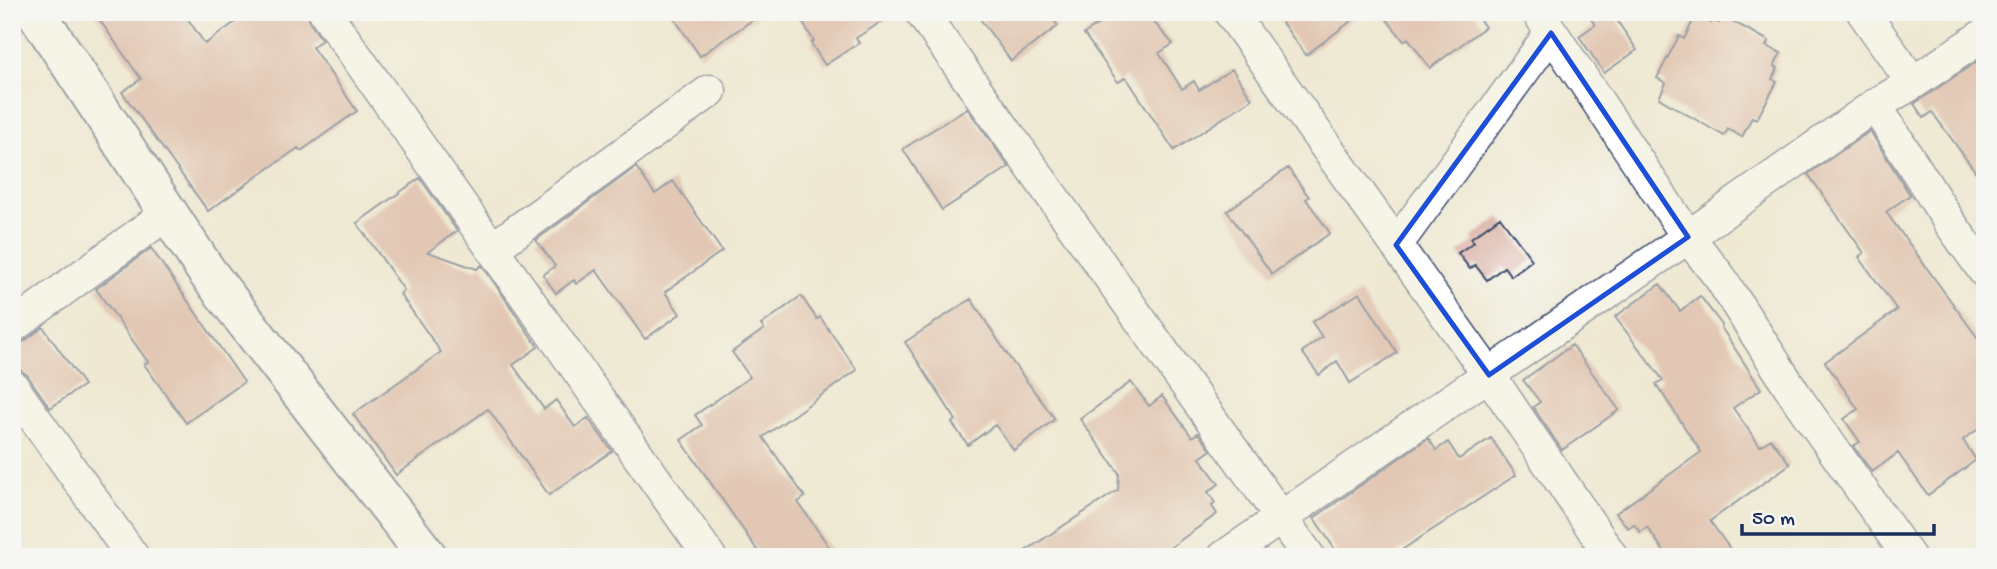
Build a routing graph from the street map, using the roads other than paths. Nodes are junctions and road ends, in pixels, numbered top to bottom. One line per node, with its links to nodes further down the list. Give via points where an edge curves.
1 (36, 12): 11 (street)
2 (325, 12): 14 (street)
3 (921, 12): 19 (street)
4 (1230, 12): 13 (street)
5 (1863, 12): 8 (street)
6 (1545, 23): 12 (street); 13 (street)
7 (1985, 34): 8 (street)
8 (1913, 83): 10 (street)
9 (710, 91): 14 (street)
10 (1875, 105): 12 (street); 15 (street)
11 (168, 213): 16 (street); 21 (street, via 207,272)
12 (1688, 237): 17 (street); 26 (street)
13 (1396, 245): 17 (street)
14 (492, 249): 22 (street)
15 (1985, 272)
16 (12, 327)
17 (1489, 375): 19 (street); 25 (street)
18 (12, 386): 20 (street)
19 (1281, 517): 23 (street); 24 (street)
20 (133, 557)
21 (428, 557)
22 (710, 557)
23 (1224, 557)
24 (1309, 557)
25 (1612, 557)
26 (1909, 557)

